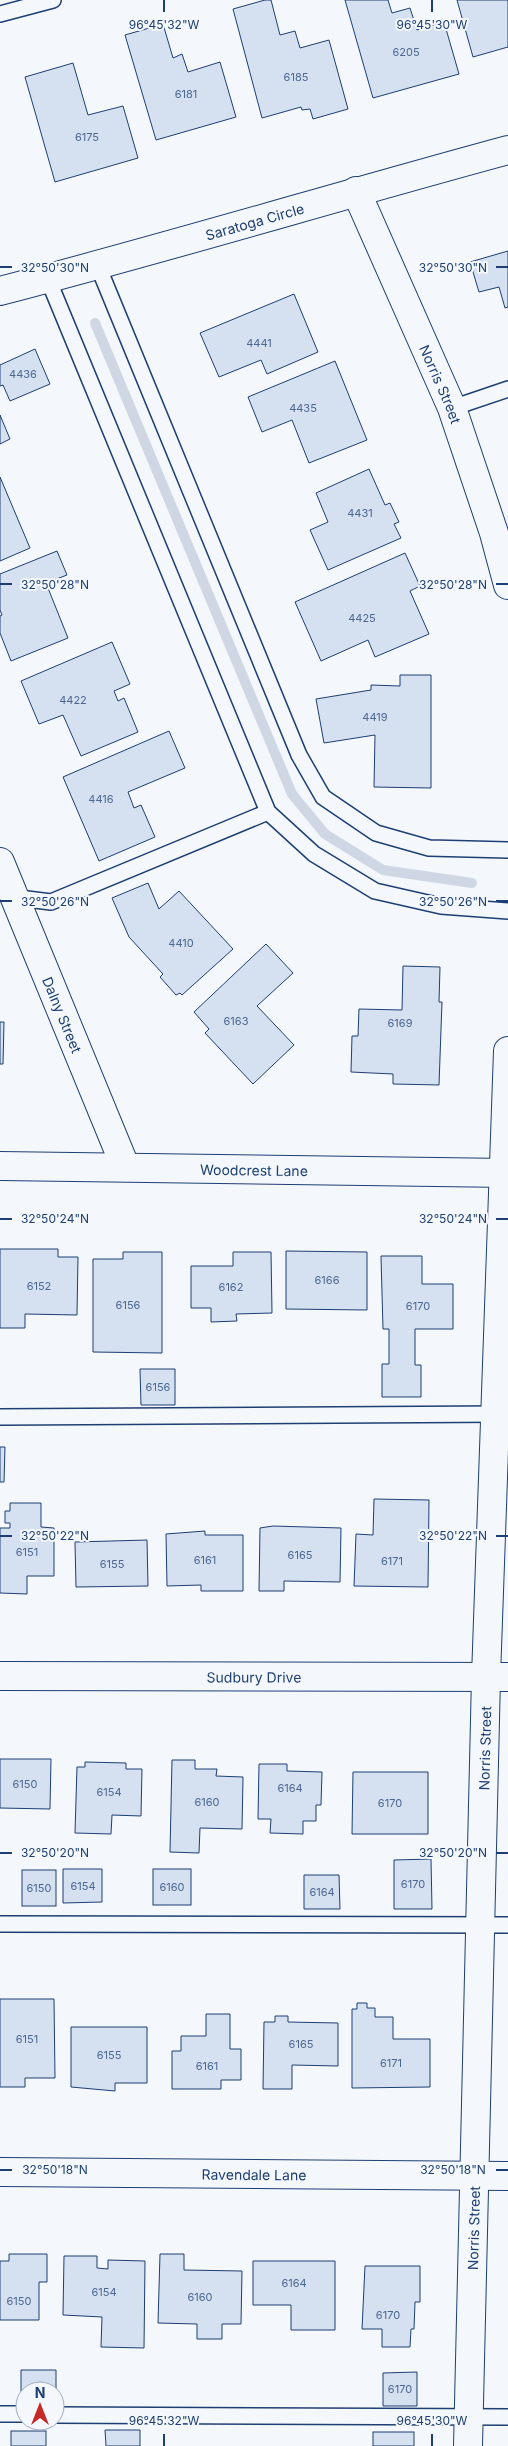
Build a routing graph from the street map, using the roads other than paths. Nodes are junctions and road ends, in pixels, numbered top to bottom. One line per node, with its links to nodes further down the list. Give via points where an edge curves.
1 (53, 0): 2 (lane)
2 (0, 14)
3 (508, 150): 4 (street, Saratoga Circle)
4 (356, 191): 5 (street, Saratoga Circle); 9 (street, Norris Street)
5 (98, 266): 6 (street, Saratoga Circle); 12 (lane, via 299,755 323,797 376,833 429,848)
6 (48, 279): 7 (street, Saratoga Circle); 11 (lane)
7 (0, 291)
8 (508, 389): 9 (lane)
9 (452, 408): 10 (street, Norris Street)
10 (508, 585)
11 (268, 812): 14 (lane, via 51,902); 15 (lane, via 314,854 375,891 441,906)
12 (508, 850)
13 (0, 862): 14 (street, Dalny Street)
14 (7, 897): 18 (street, Dalny Street)
15 (508, 911)
16 (508, 1051): 19 (street, Norris Street)
17 (0, 1166): 18 (street, Woodcrest Lane)
18 (125, 1166): 19 (street, Woodcrest Lane)
19 (505, 1174): 20 (street, Norris Street)
20 (501, 1414): 21 (lane); 23 (street, Norris Street)
21 (0, 1417)
22 (0, 1676): 23 (street, Sudbury Drive)
23 (497, 1677): 25 (street, Norris Street)
24 (0, 1924): 25 (lane)
25 (495, 1926): 27 (street, Norris Street)
26 (0, 2172): 27 (street, Ravendale Lane)
27 (476, 2176): 28 (street, Ravendale Lane); 32 (street, Norris Street)
28 (508, 2176)
29 (0, 2414): 30 (lane)
30 (15, 2414)
31 (65, 2414): 32 (lane)
32 (469, 2417): 33 (lane); 34 (street, Norris Street)
33 (508, 2417)
34 (468, 2446)

